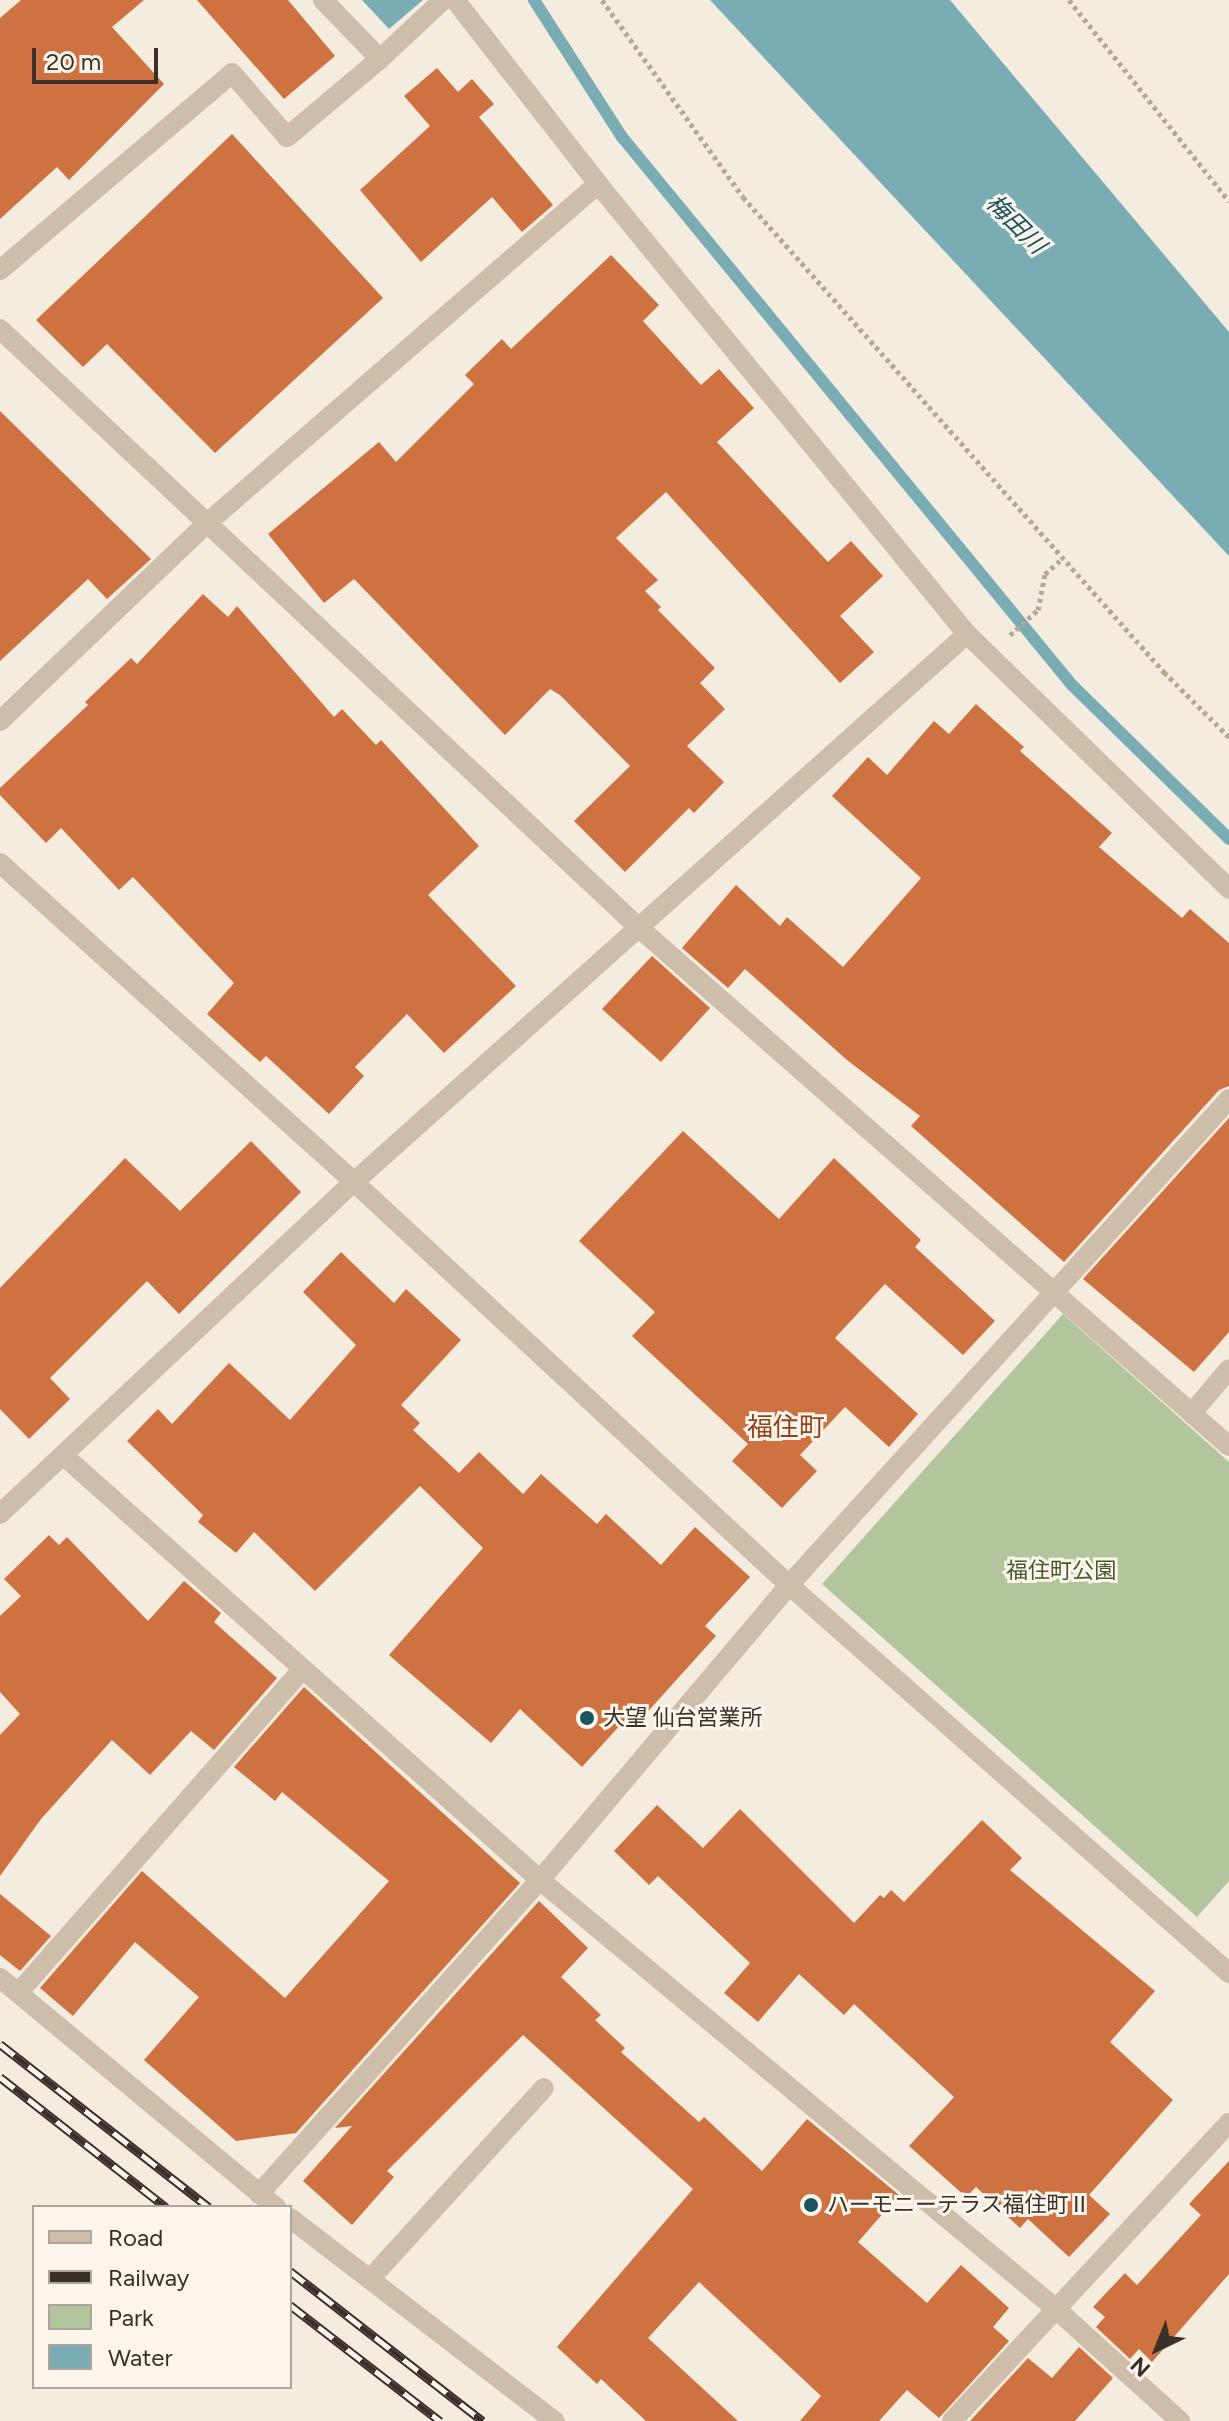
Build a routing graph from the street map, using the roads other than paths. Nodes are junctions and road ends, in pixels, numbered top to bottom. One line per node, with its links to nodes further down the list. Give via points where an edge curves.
1 (323, 0): 4 (street)
2 (443, 0): 4 (street)
3 (455, 0): 5 (street)
4 (380, 59): 6 (street, via 287,137 232,73)
5 (598, 184): 8 (street); 9 (street)
6 (0, 270)
7 (0, 329): 8 (street)
8 (206, 524): 10 (street); 13 (street)
9 (967, 634): 12 (street); 13 (street)
10 (0, 721)
11 (0, 863): 15 (street)
12 (1229, 889)
13 (637, 926): 15 (street); 16 (street)
14 (1229, 1099): 16 (street)
15 (354, 1182): 20 (street); 22 (street)
16 (1056, 1292): 18 (street); 22 (street)
17 (1229, 1369): 18 (street)
18 (1192, 1413): 19 (street)
19 (1229, 1446)
20 (63, 1455): 21 (street); 23 (street)
21 (0, 1514)
22 (789, 1585): 24 (street); 25 (street)
23 (300, 1672): 24 (street); 27 (street)
24 (540, 1880): 30 (street); 34 (street)
25 (1229, 1973)
26 (0, 1978): 27 (street)
27 (19, 1992): 30 (street)
28 (544, 2088): 33 (street)
29 (1229, 2123): 34 (street)
30 (259, 2194): 31 (street)
31 (273, 2205)
32 (292, 2220): 33 (street)
33 (370, 2279): 35 (street)
34 (1055, 2308): 36 (street); 37 (street)
35 (555, 2421)
36 (952, 2421)
37 (1180, 2421)

